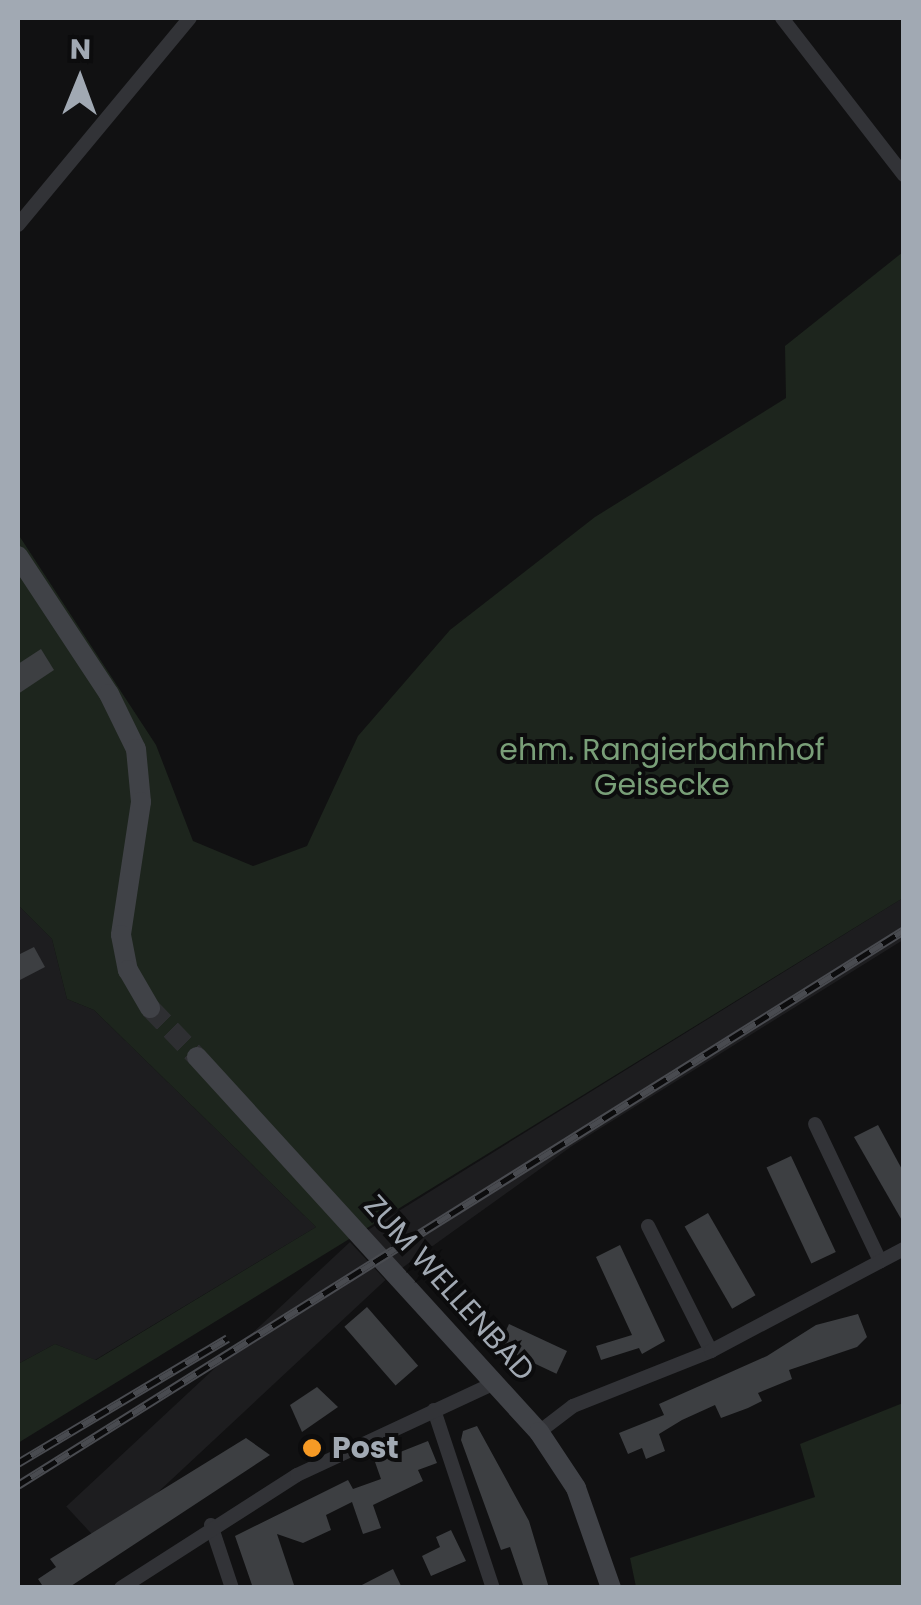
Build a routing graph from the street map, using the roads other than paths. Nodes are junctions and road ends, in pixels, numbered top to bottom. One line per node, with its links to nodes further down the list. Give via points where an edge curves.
1 (190, 18): 4 (street)
2 (782, 18): 3 (street)
3 (904, 174)
4 (18, 225)
5 (18, 556): 6 (main road, via 109,694 136,750 141,802 121,935 128,970)
6 (150, 1008)
7 (197, 1057): 13 (main road, ZUM WELLENBAD)
8 (815, 1124): 11 (street)
9 (648, 1226): 12 (street)
10 (904, 1250): 11 (street)
11 (880, 1261): 12 (street)
12 (712, 1351): 15 (street, via 573,1406)
13 (494, 1382): 14 (street); 15 (main road, ZUM WELLENBAD)
14 (434, 1410): 16 (street, via 318,1464); 19 (street)
15 (538, 1432): 20 (main road, ZUM WELLENBAD, via 576,1488)
16 (211, 1525): 17 (street); 18 (street)
17 (121, 1588)
18 (232, 1588)
19 (493, 1588)
20 (611, 1588)

